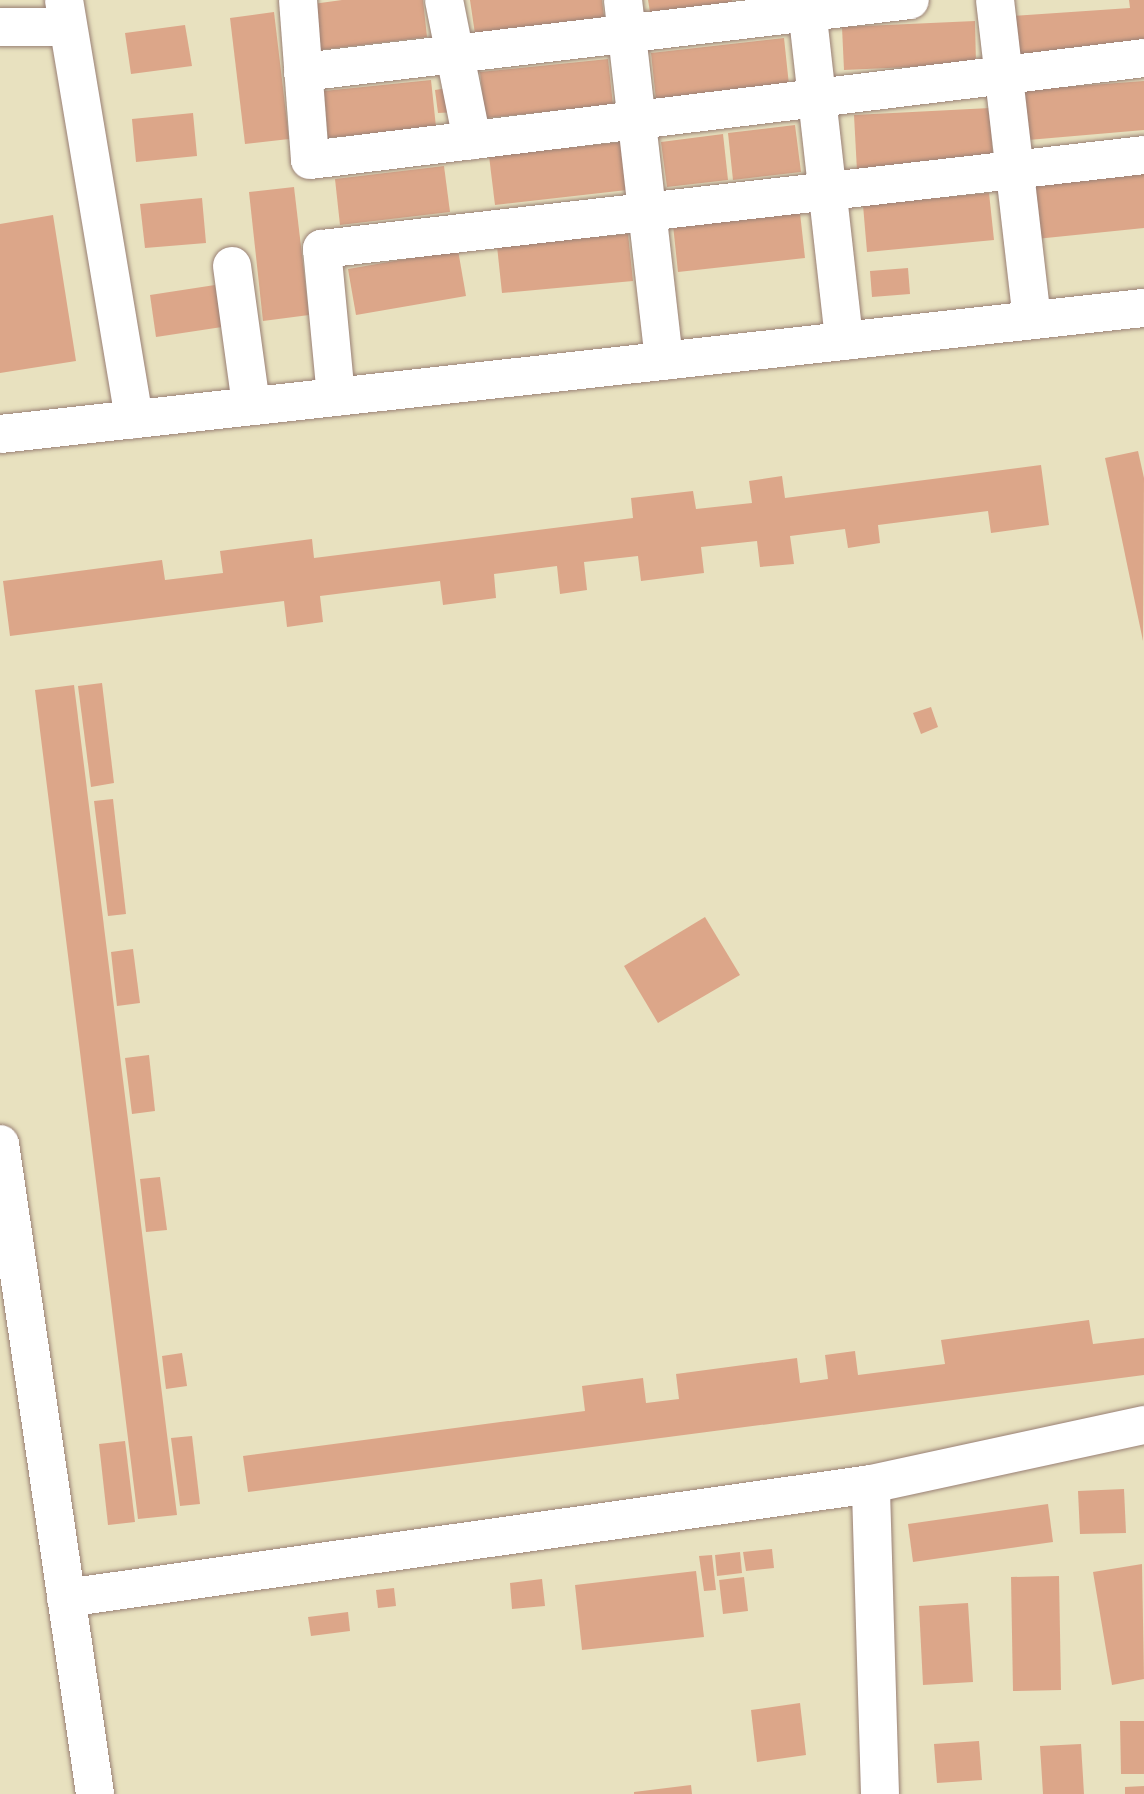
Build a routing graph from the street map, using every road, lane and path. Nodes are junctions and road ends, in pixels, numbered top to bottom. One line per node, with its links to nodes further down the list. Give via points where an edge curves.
1 (298, 0): 11 (street)
2 (444, 0): 9 (street)
3 (910, 0): 5 (street)
4 (995, 0): 12 (street)
5 (806, 6): 7 (street); 13 (street)
6 (66, 14): 8 (street); 27 (street)
7 (625, 17): 9 (street); 14 (street)
8 (0, 27)
9 (450, 55): 11 (street); 15 (street, via 467,97)
10 (1144, 58): 12 (street)
11 (303, 72): 15 (street, via 310,160)
12 (1004, 73): 13 (street); 17 (street)
13 (816, 96): 14 (street); 18 (street)
14 (636, 119): 15 (street); 19 (street)
15 (472, 140)
16 (1144, 155): 17 (street)
17 (1015, 171): 18 (street); 22 (street)
18 (827, 192): 19 (street); 23 (street)
19 (647, 212): 24 (street); 25 (street, via 322,250)
20 (232, 266): 26 (street)
21 (1144, 308): 22 (street)
22 (1032, 320): 23 (street)
23 (844, 341): 24 (street)
24 (664, 361): 25 (street)
25 (336, 397): 26 (street)
26 (251, 405): 27 (street)
27 (134, 419): 28 (street)
28 (0, 434)
29 (0, 1144): 32 (street)
30 (1144, 1425): 31 (street)
31 (871, 1484): 32 (street); 34 (street)
32 (66, 1598): 33 (street)
33 (95, 1794)
34 (880, 1794)

